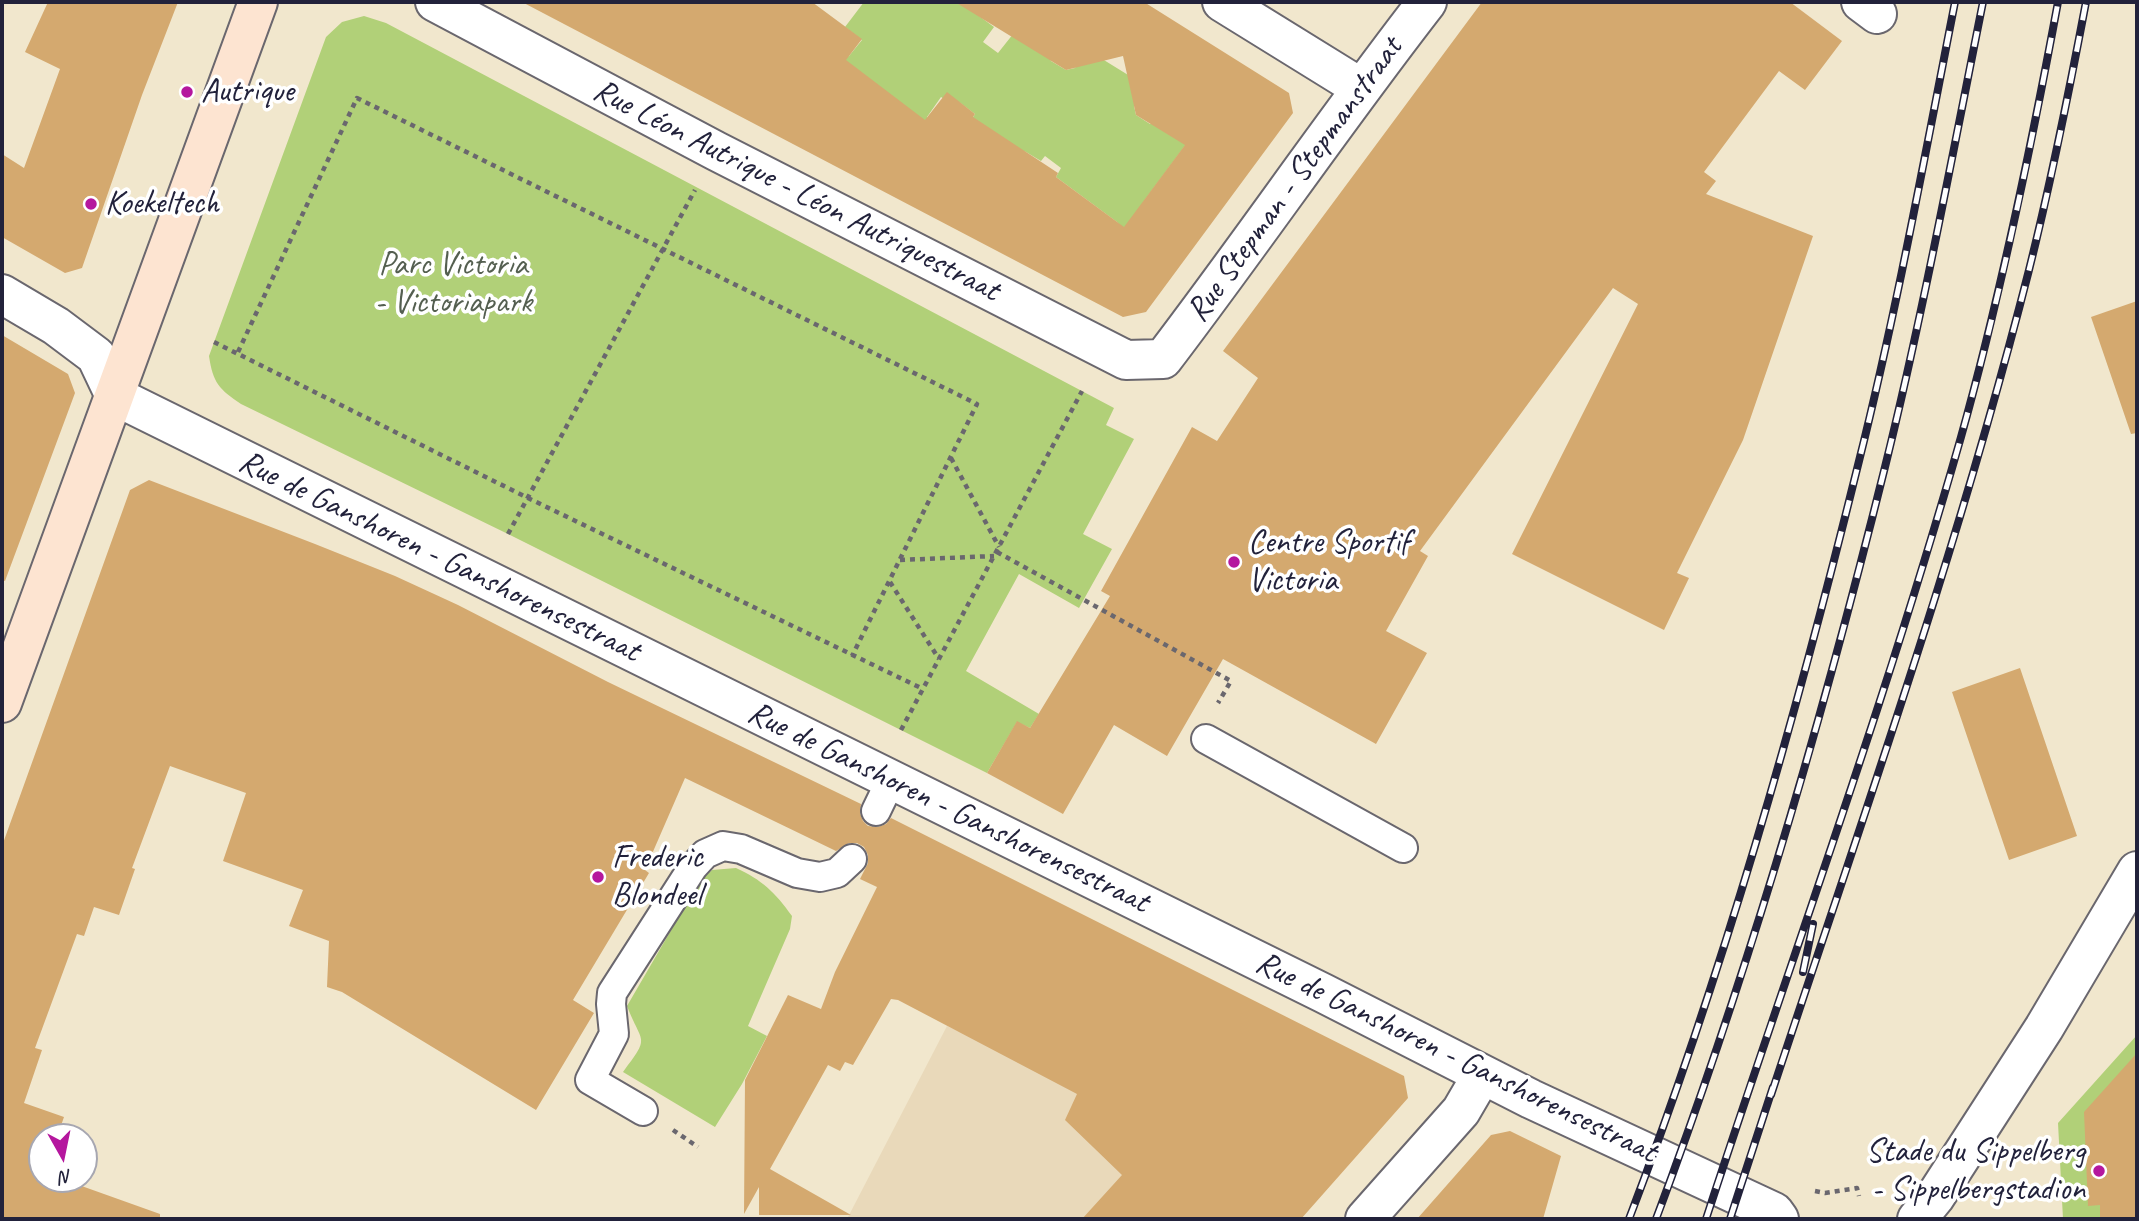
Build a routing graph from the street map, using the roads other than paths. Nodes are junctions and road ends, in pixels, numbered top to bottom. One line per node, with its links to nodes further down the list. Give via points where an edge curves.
1 (258, 2): 8 (street)
2 (435, 2): 7 (street, Rue Léon Autrique - Léon Autriquestraat, via 1089,343 1126,360)
3 (1222, 2): 5 (street)
4 (1427, 2): 5 (street, Rue Stepman - Stepmanstraat)
5 (1361, 88): 7 (street, Rue Stepman - Stepmanstraat)
6 (2, 294): 8 (street, via 96,356)
7 (1163, 359)
8 (115, 396): 9 (street); 14 (street, Rue de Ganshoren - Ganshorensestraat, via 884,795)
9 (2, 703)
10 (1206, 739): 11 (lane)
11 (1403, 848)
12 (852, 859): 15 (lane, via 837,873 820,877 723,846 705,854 693,867 612,993 614,1034 590,1080)
13 (2137, 871): 18 (street, via 2044,1028)
14 (1482, 1074): 16 (street, via 1461,1111); 17 (street, Rue de Ganshoren - Ganshorensestraat, via 1774,1212)
15 (643, 1111)
16 (1365, 1219)
17 (1779, 1219)
18 (1917, 1219)

